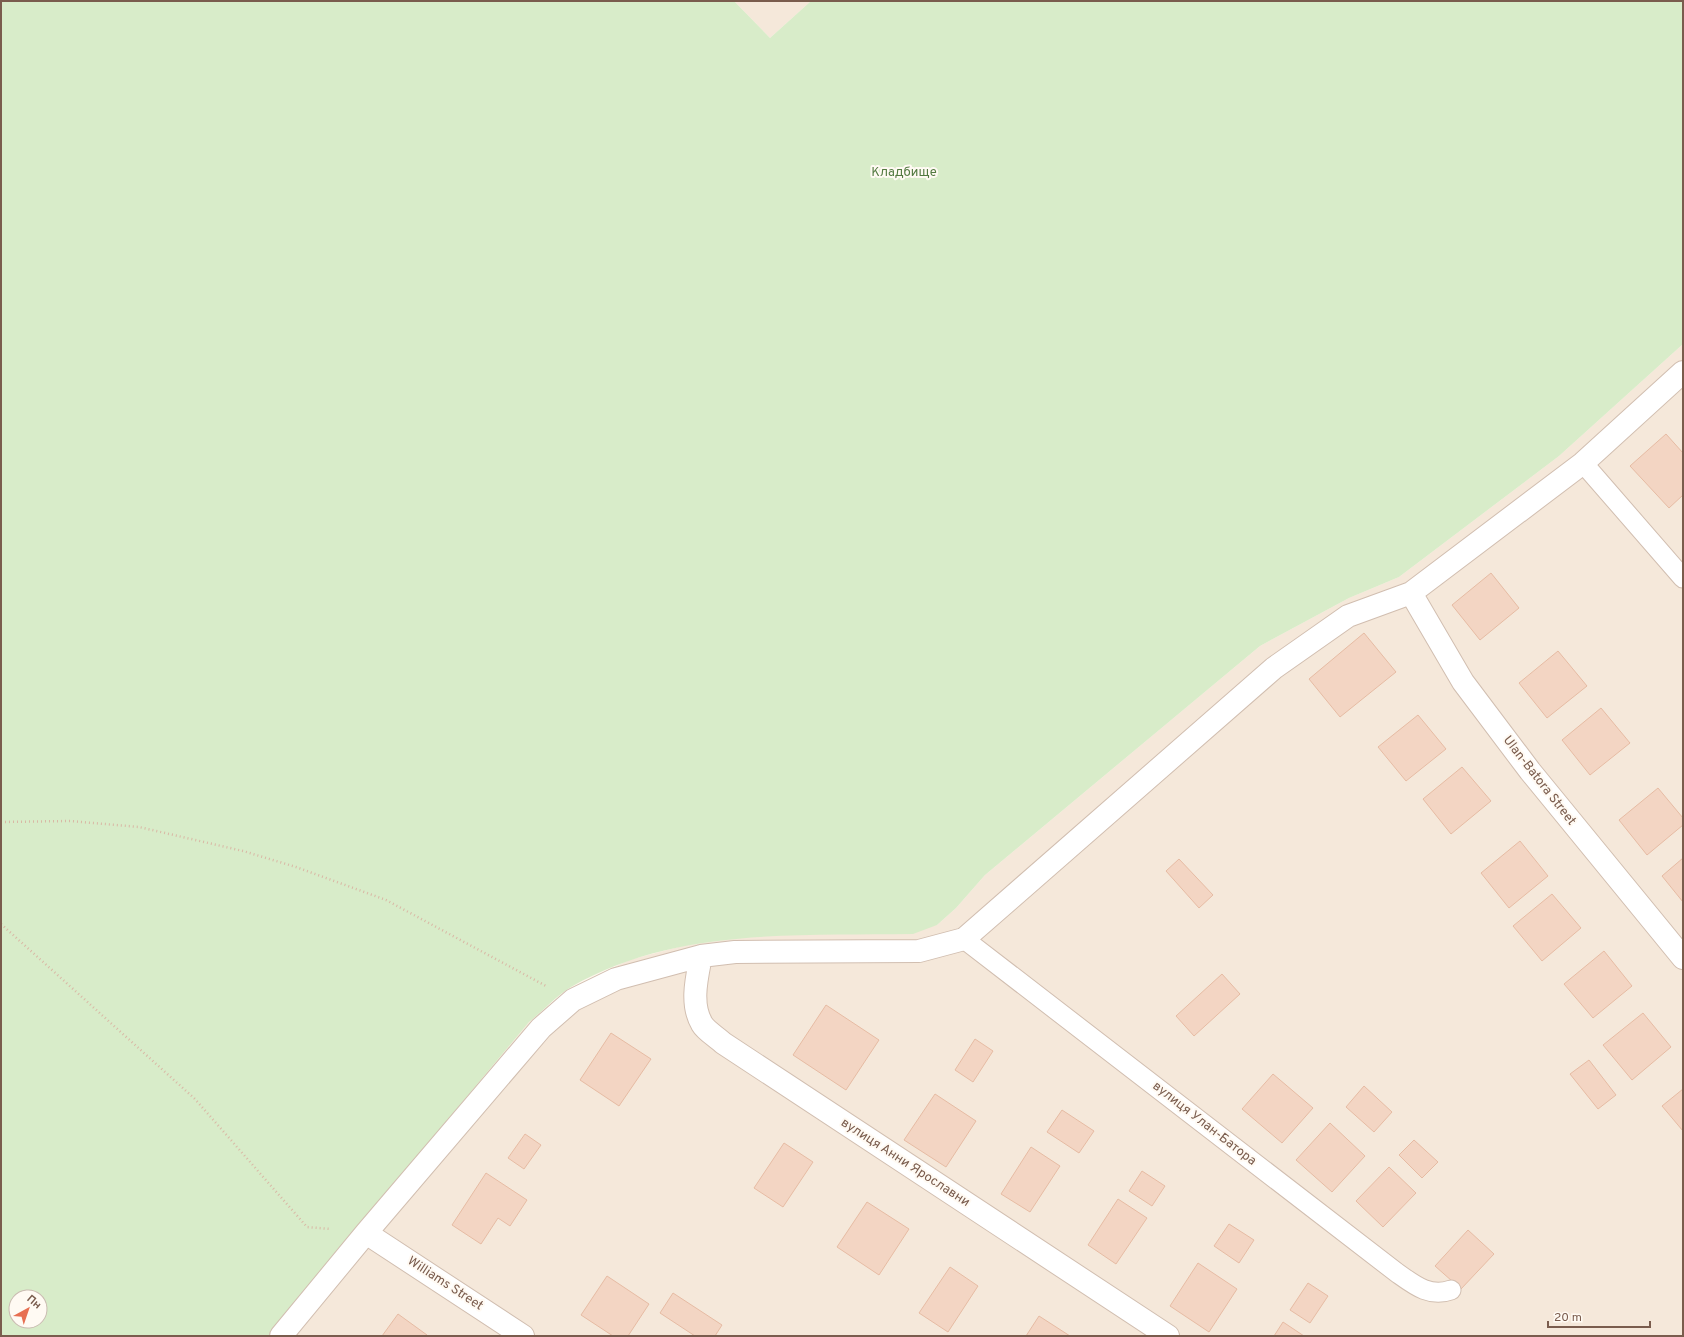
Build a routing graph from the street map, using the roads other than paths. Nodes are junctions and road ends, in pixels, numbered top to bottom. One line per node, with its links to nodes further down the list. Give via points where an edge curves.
1 (1683, 372): 2 (street)
2 (1583, 463): 3 (lane); 4 (street)
3 (1683, 578)
4 (1411, 593): 5 (street, via 1348,616 1274,668); 7 (street, Ulan-Batora Street, via 1468,688 1530,771)
5 (964, 938): 6 (street, via 919,951 735,952); 9 (lane, вулиця Улан-Батора, via 1396,1272 1429,1292 1441,1294)
6 (701, 956): 8 (street, via 616,979 573,1000 541,1028); 12 (street, вулиця Анни Ярославни, via 695,986 696,1004 702,1024 723,1043)
7 (1683, 958)
8 (366, 1233): 10 (street); 11 (street, Williams Street)
9 (1450, 1290)
10 (281, 1336)
11 (523, 1336)
12 (1168, 1336)

